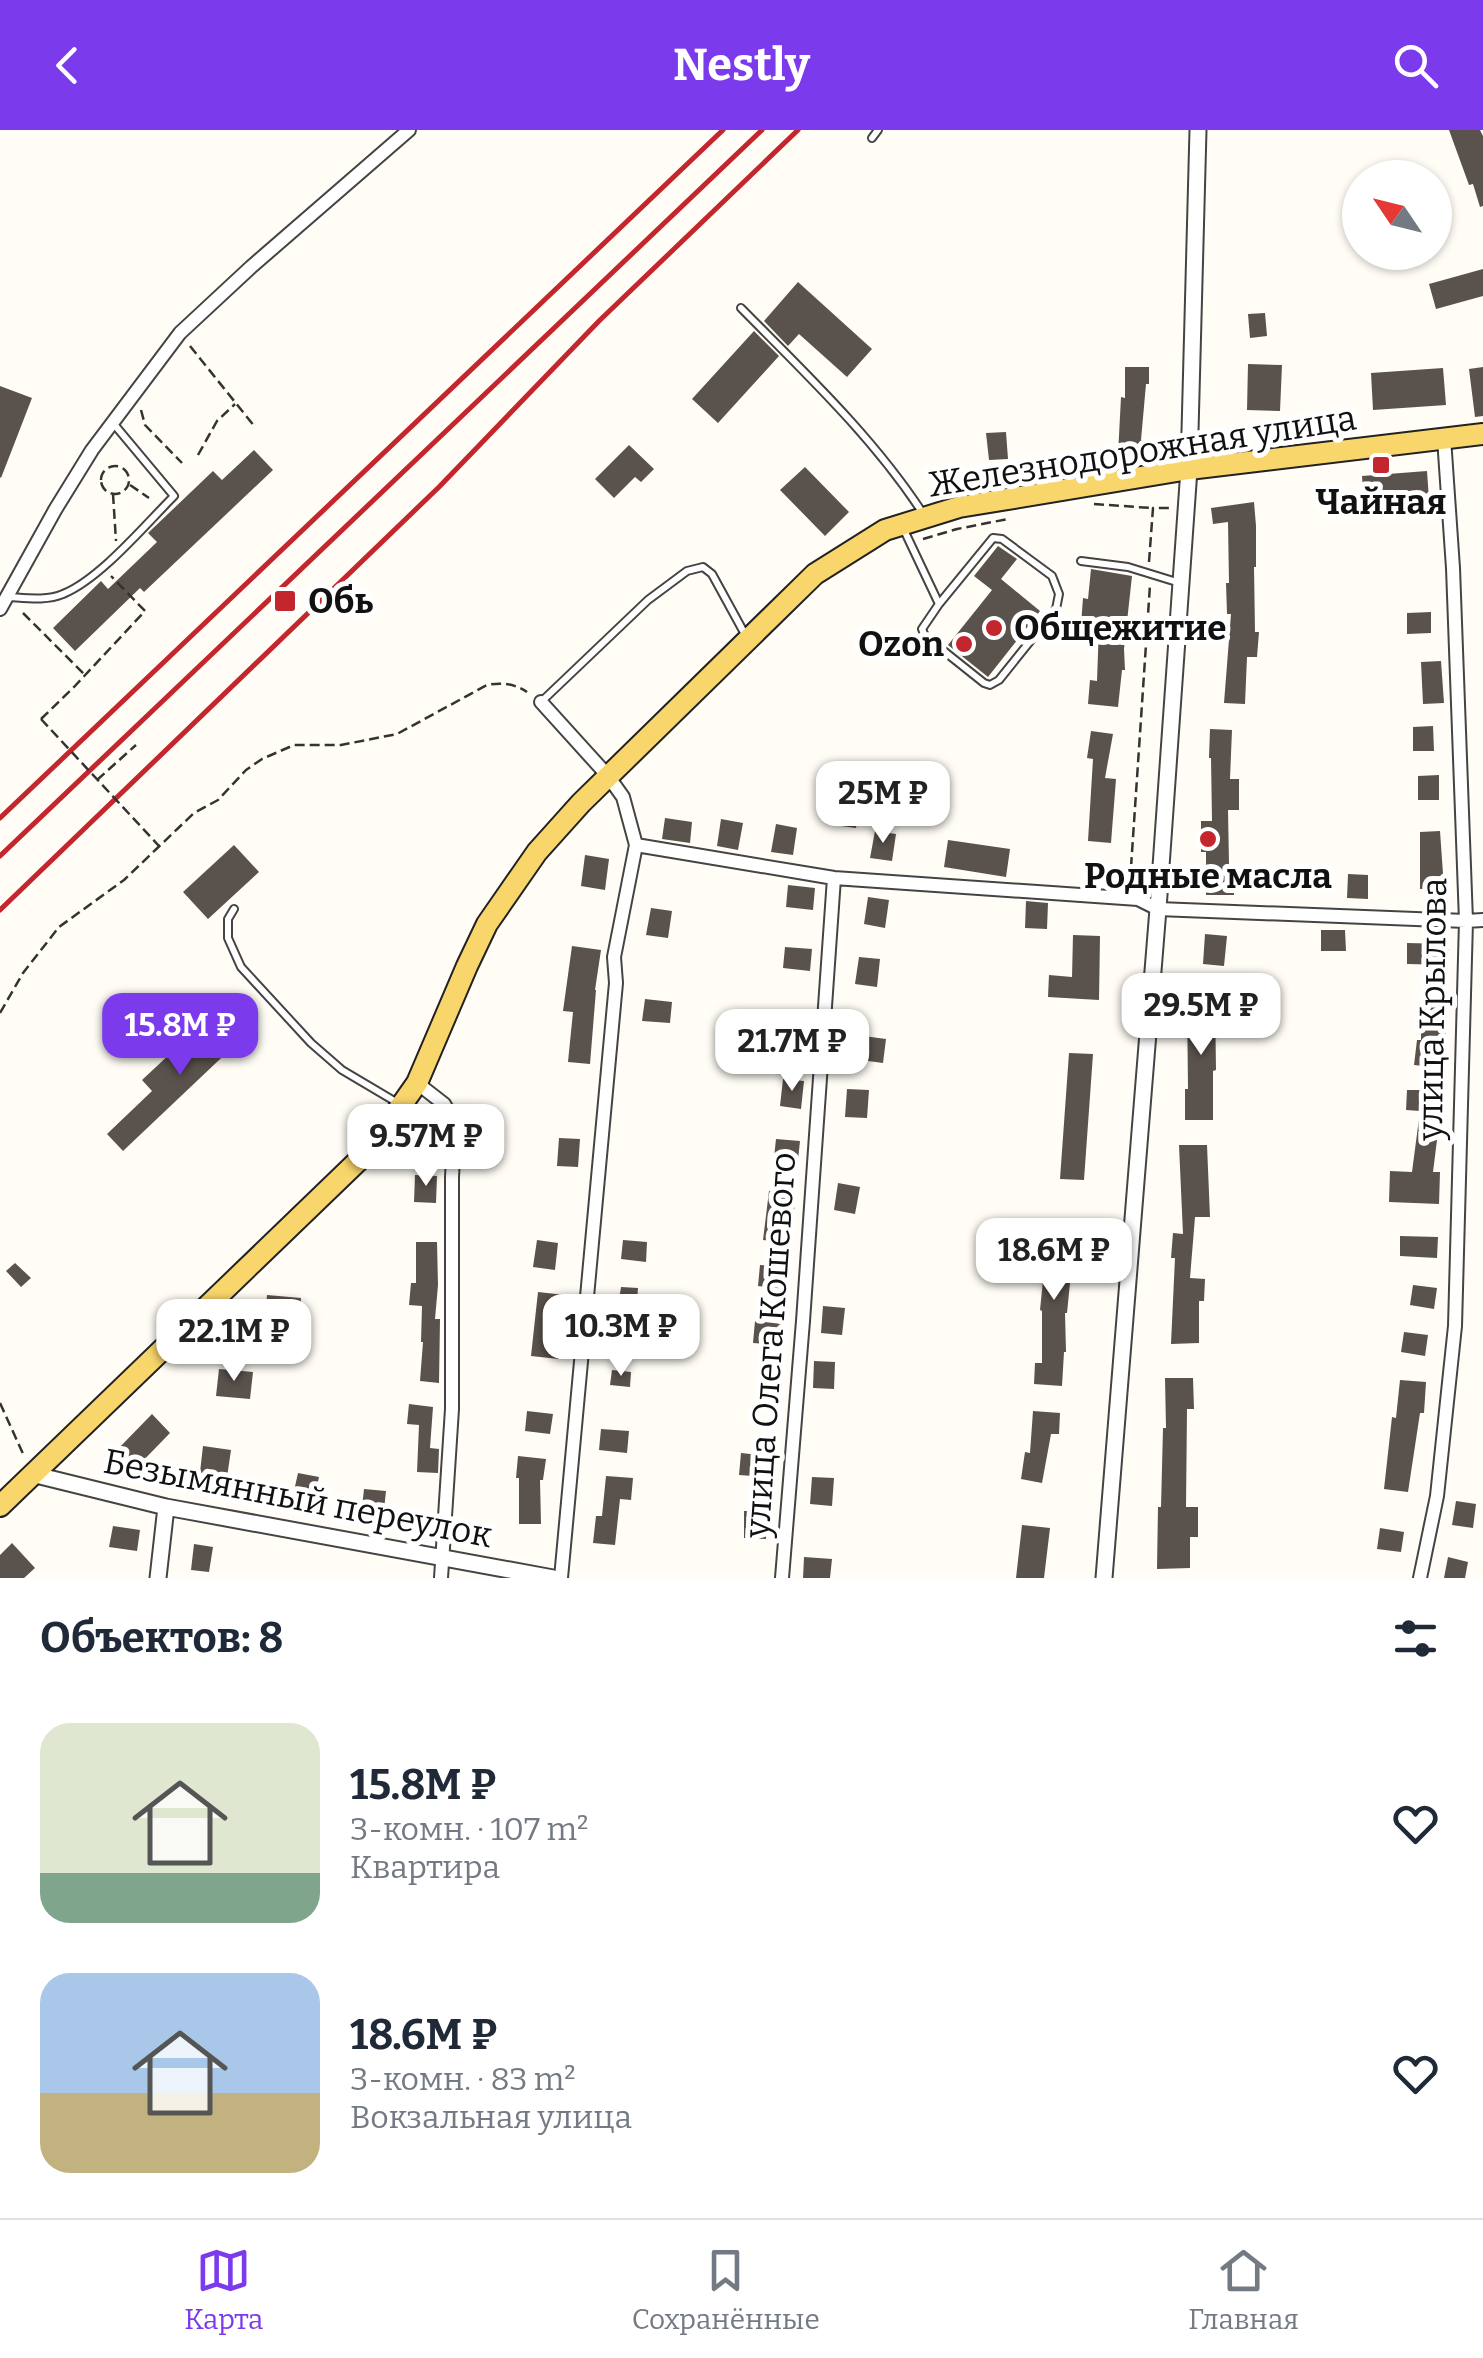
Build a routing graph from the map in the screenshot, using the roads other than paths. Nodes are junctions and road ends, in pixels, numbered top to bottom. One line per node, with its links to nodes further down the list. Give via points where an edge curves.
1 (409, 130): 6 (street, via 180,333)
2 (878, 130): 4 (lane)
3 (1198, 130): 9 (street)
4 (872, 138)
5 (741, 308): 10 (lane, via 862,434)
6 (113, 423): 14 (street); 14 (lane, via 174,496 102,567 62,596)
7 (1483, 434): 8 (main road, Железнодорожная улица)
8 (1444, 438): 9 (main road, Железнодорожная улица); 24 (street, улица Крылова)
9 (1189, 469): 10 (main road, Железнодорожная улица); 13 (street)
10 (926, 517): 11 (main road, Железнодорожная улица)
11 (901, 524): 15 (lane); 16 (main road, Железнодорожная улица, via 814,574)
12 (1081, 561): 13 (lane)
13 (1181, 584): 22 (street)
14 (4, 603)
15 (939, 604): 15 (lane, via 922,629 925,636 990,685 1056,609 1059,594 1052,576 993,538)
16 (747, 639): 17 (lane, via 712,574 703,567 687,570); 18 (main road, Железнодорожная улица)
17 (541, 702): 18 (street)
18 (608, 776): 19 (street, via 623,797); 25 (main road, Железнодорожная улица, via 537,852 487,924)
19 (636, 845): 20 (street); 34 (street, via 614,956)
20 (834, 878): 22 (street, via 1128,898); 35 (street, улица Олега Кошевого)
21 (234, 909): 26 (lane, via 228,938 241,967 342,1070)
22 (1158, 909): 24 (street); 36 (street)
23 (1483, 920): 24 (street)
24 (1466, 922): 37 (street, улица Крылова, via 1454,1326 1437,1496)
25 (417, 1083): 26 (main road, Железнодорожная улица); 30 (street, via 444,1104 454,1123 452,1409)
26 (402, 1105): 27 (main road, Железнодорожная улица, via 358,1160)
27 (32, 1474): 28 (main road, Железнодорожная улица); 29 (street, Безымянный переулок)
28 (0, 1506)
29 (166, 1507): 30 (street, Безымянный переулок); 31 (street)
30 (443, 1559): 32 (street); 33 (street, Безымянный переулок)
31 (158, 1578)
32 (440, 1578)
33 (553, 1578)
34 (561, 1578)
35 (782, 1578)
36 (1104, 1578)
37 (1420, 1578)

